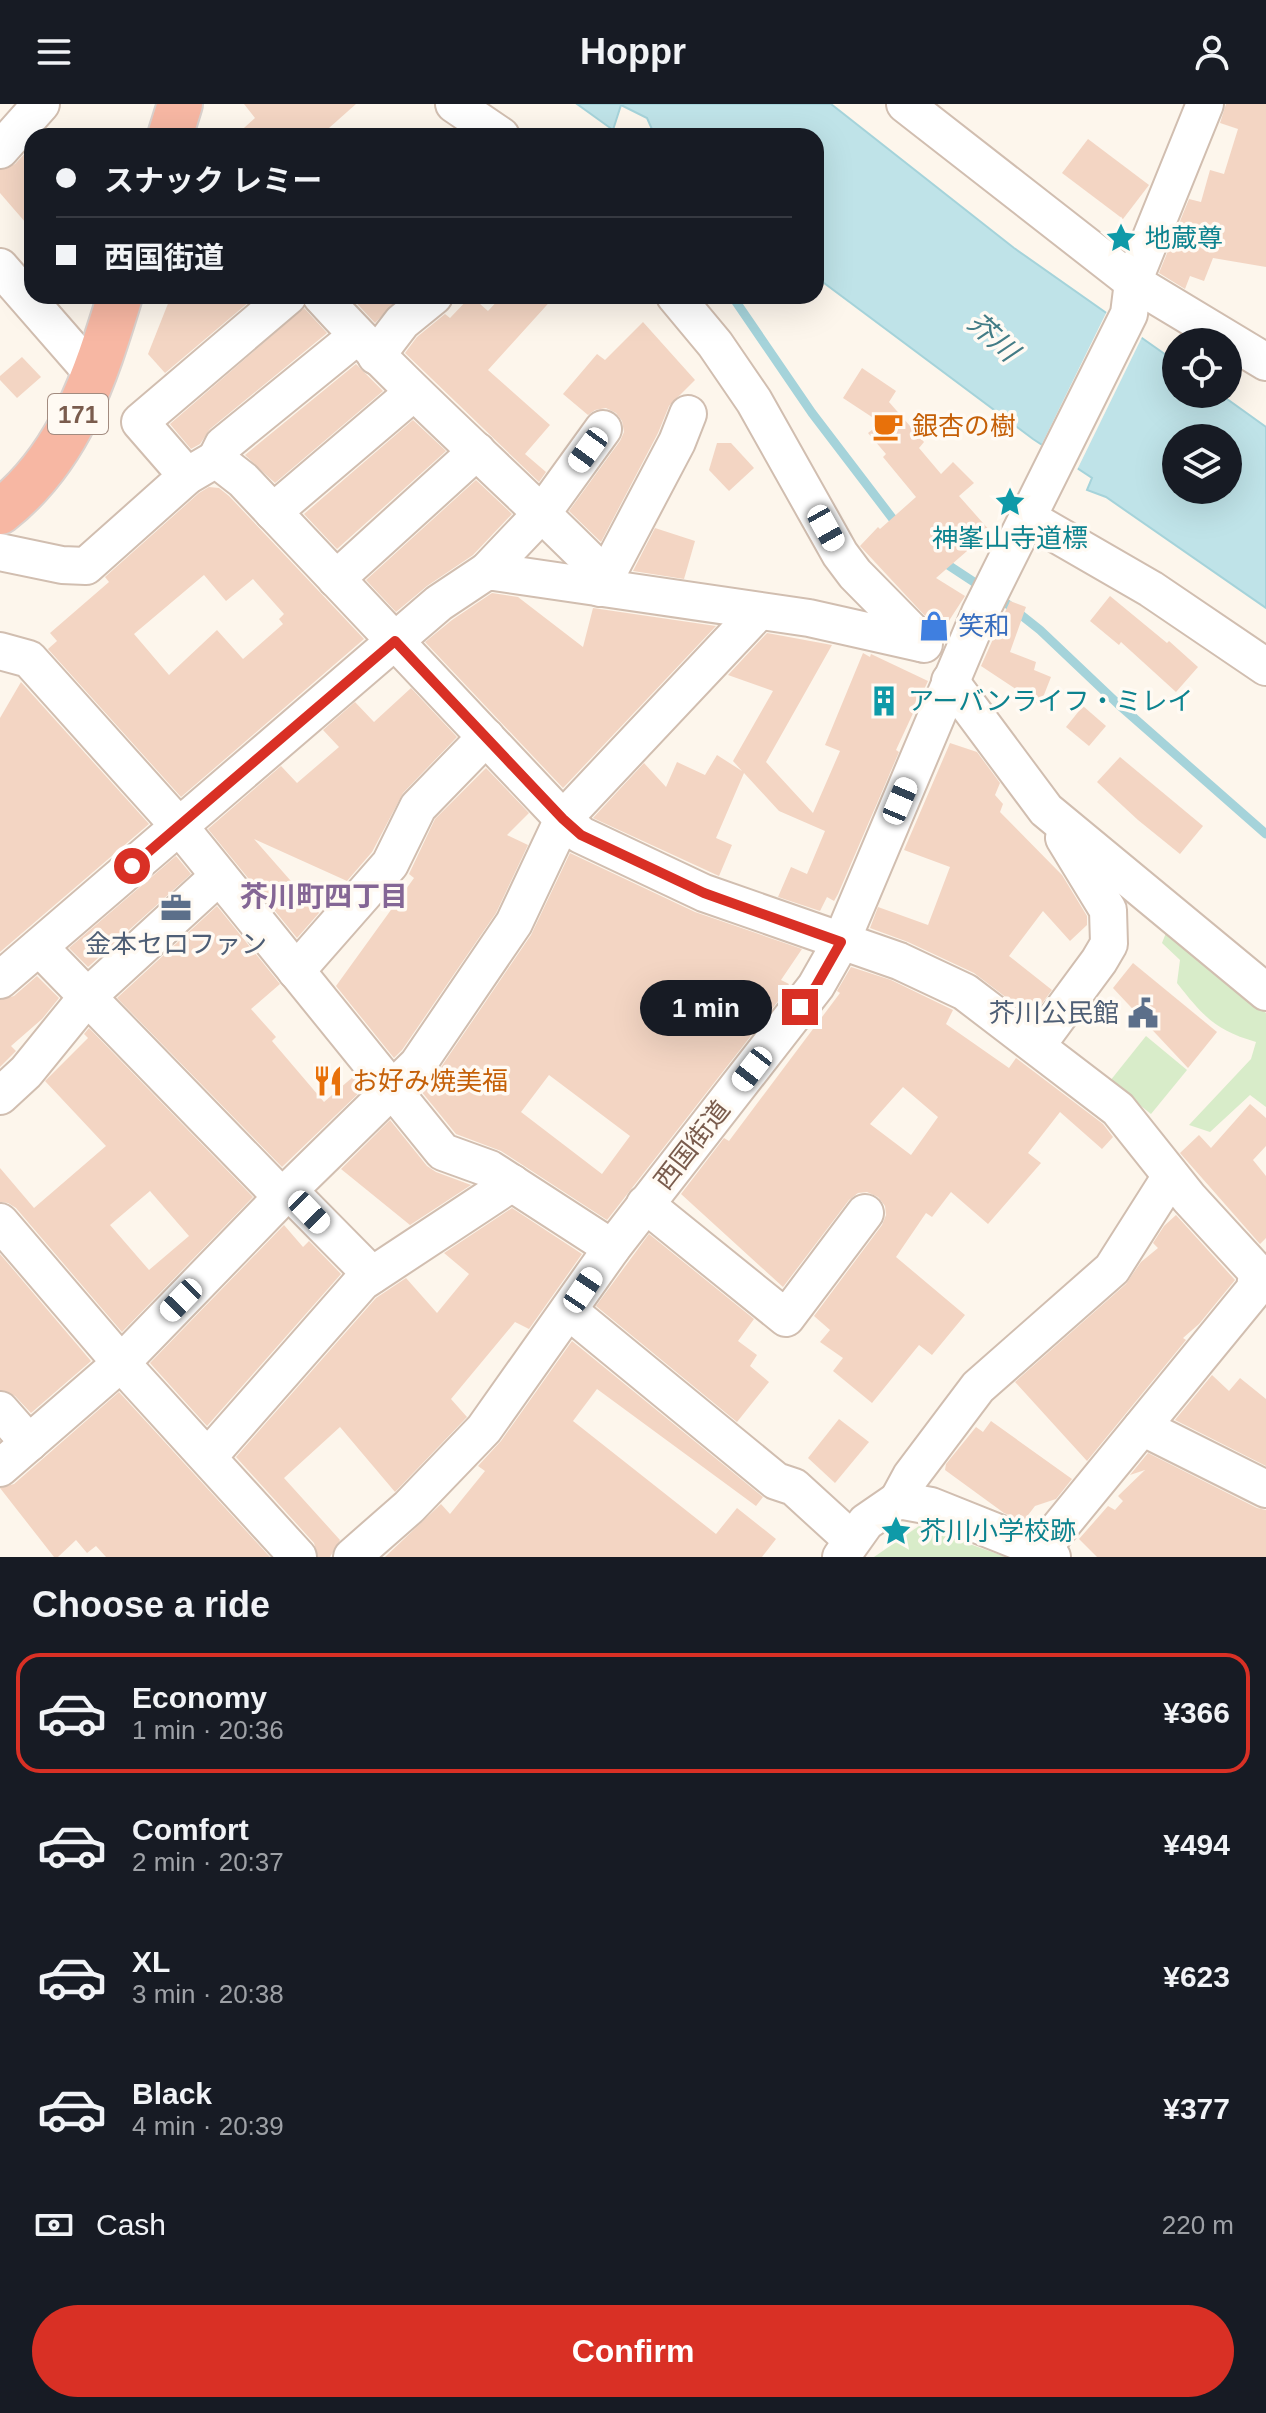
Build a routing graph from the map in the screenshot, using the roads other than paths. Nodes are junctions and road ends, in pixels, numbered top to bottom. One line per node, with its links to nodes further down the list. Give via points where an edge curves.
1 (41, 104): 8 (street)
2 (180, 104): 6 (highway)
3 (454, 104): 7 (street)
4 (905, 104): 11 (street)
5 (1205, 104): 11 (street)
6 (172, 128)
7 (489, 128)
8 (0, 150)
9 (0, 267): 10 (street)
10 (24, 295)
11 (1131, 298): 19 (street); 29 (street, 西国街道)
12 (32, 304): 20 (street)
13 (118, 304): 20 (highway, 171)
14 (279, 304): 25 (street, via 140,422)
15 (328, 304): 18 (street)
16 (424, 304): 18 (street)
17 (682, 304): 36 (street, via 754,401 840,554)
18 (367, 346): 21 (street); 25 (street, via 223,445)
19 (1266, 362)
20 (95, 376): 26 (highway, 171, via 67,436 45,468)
21 (414, 392): 24 (street); 27 (street)
22 (688, 414): 33 (street)
23 (603, 429): 28 (street)
24 (477, 451): 28 (street); 32 (street)
25 (202, 468): 27 (street, via 243,480); 30 (street, via 86,566)
26 (0, 512)
27 (273, 512): 32 (street)
28 (543, 512): 31 (street); 33 (street)
29 (1028, 518): 38 (street, via 1151,589); 39 (street, 西国街道)
30 (0, 552)
31 (487, 571): 33 (street); 35 (street)
32 (336, 579): 35 (street)
33 (603, 583): 34 (street)
34 (757, 613): 36 (street, via 809,618); 42 (street)
35 (395, 641): 40 (street); 43 (street)
36 (920, 643): 39 (street)
37 (0, 651): 43 (street, via 29,659)
38 (1266, 667)
39 (955, 670): 41 (street); 45 (street, 西国街道)
40 (486, 737): 42 (street); 47 (street, via 418,807 390,864)
41 (1046, 810): 49 (street); 51 (street, via 1108,910 1110,927 1109,944 1099,961)
42 (563, 819): 45 (street, via 581,835 704,893); 52 (street, via 514,923 418,1064)
43 (179, 826): 44 (street); 46 (street)
44 (219, 876): 47 (street); 50 (street)
45 (841, 942): 51 (street, via 899,961 965,992); 57 (street, 西国街道, via 816,986)
46 (39, 947): 48 (street); 50 (street)
47 (296, 971): 52 (street)
48 (0, 980)
49 (1266, 992)
50 (87, 997): 53 (street); 56 (street)
51 (1037, 1045): 54 (street, via 1118,1109)
52 (392, 1091): 55 (street, via 443,1152); 56 (street)
53 (0, 1096)
54 (1171, 1176): 61 (street); 71 (street, via 1112,1269 978,1387)
55 (512, 1183): 60 (street); 62 (street)
56 (285, 1194): 62 (street); 64 (street)
57 (645, 1204): 58 (street, via 786,1318); 60 (street, 西国街道)
58 (865, 1213)
59 (0, 1222): 64 (street)
60 (612, 1248): 63 (street, 西国街道)
61 (1263, 1271): 66 (street, via 1255,1289)
62 (372, 1275): 68 (street)
63 (569, 1311): 72 (street, via 776,1481 794,1487); 75 (street, 西国街道, via 484,1429)
64 (121, 1363): 67 (street); 68 (street)
65 (0, 1410): 67 (street)
66 (1142, 1427): 70 (street); 73 (street)
67 (29, 1443): 69 (street)
68 (208, 1457): 74 (street)
69 (0, 1468)
70 (1266, 1489)
71 (898, 1500): 72 (street, via 866,1522); 73 (street, via 931,1506)
72 (847, 1548)
73 (1046, 1553)
74 (298, 1557)
75 (352, 1557)

